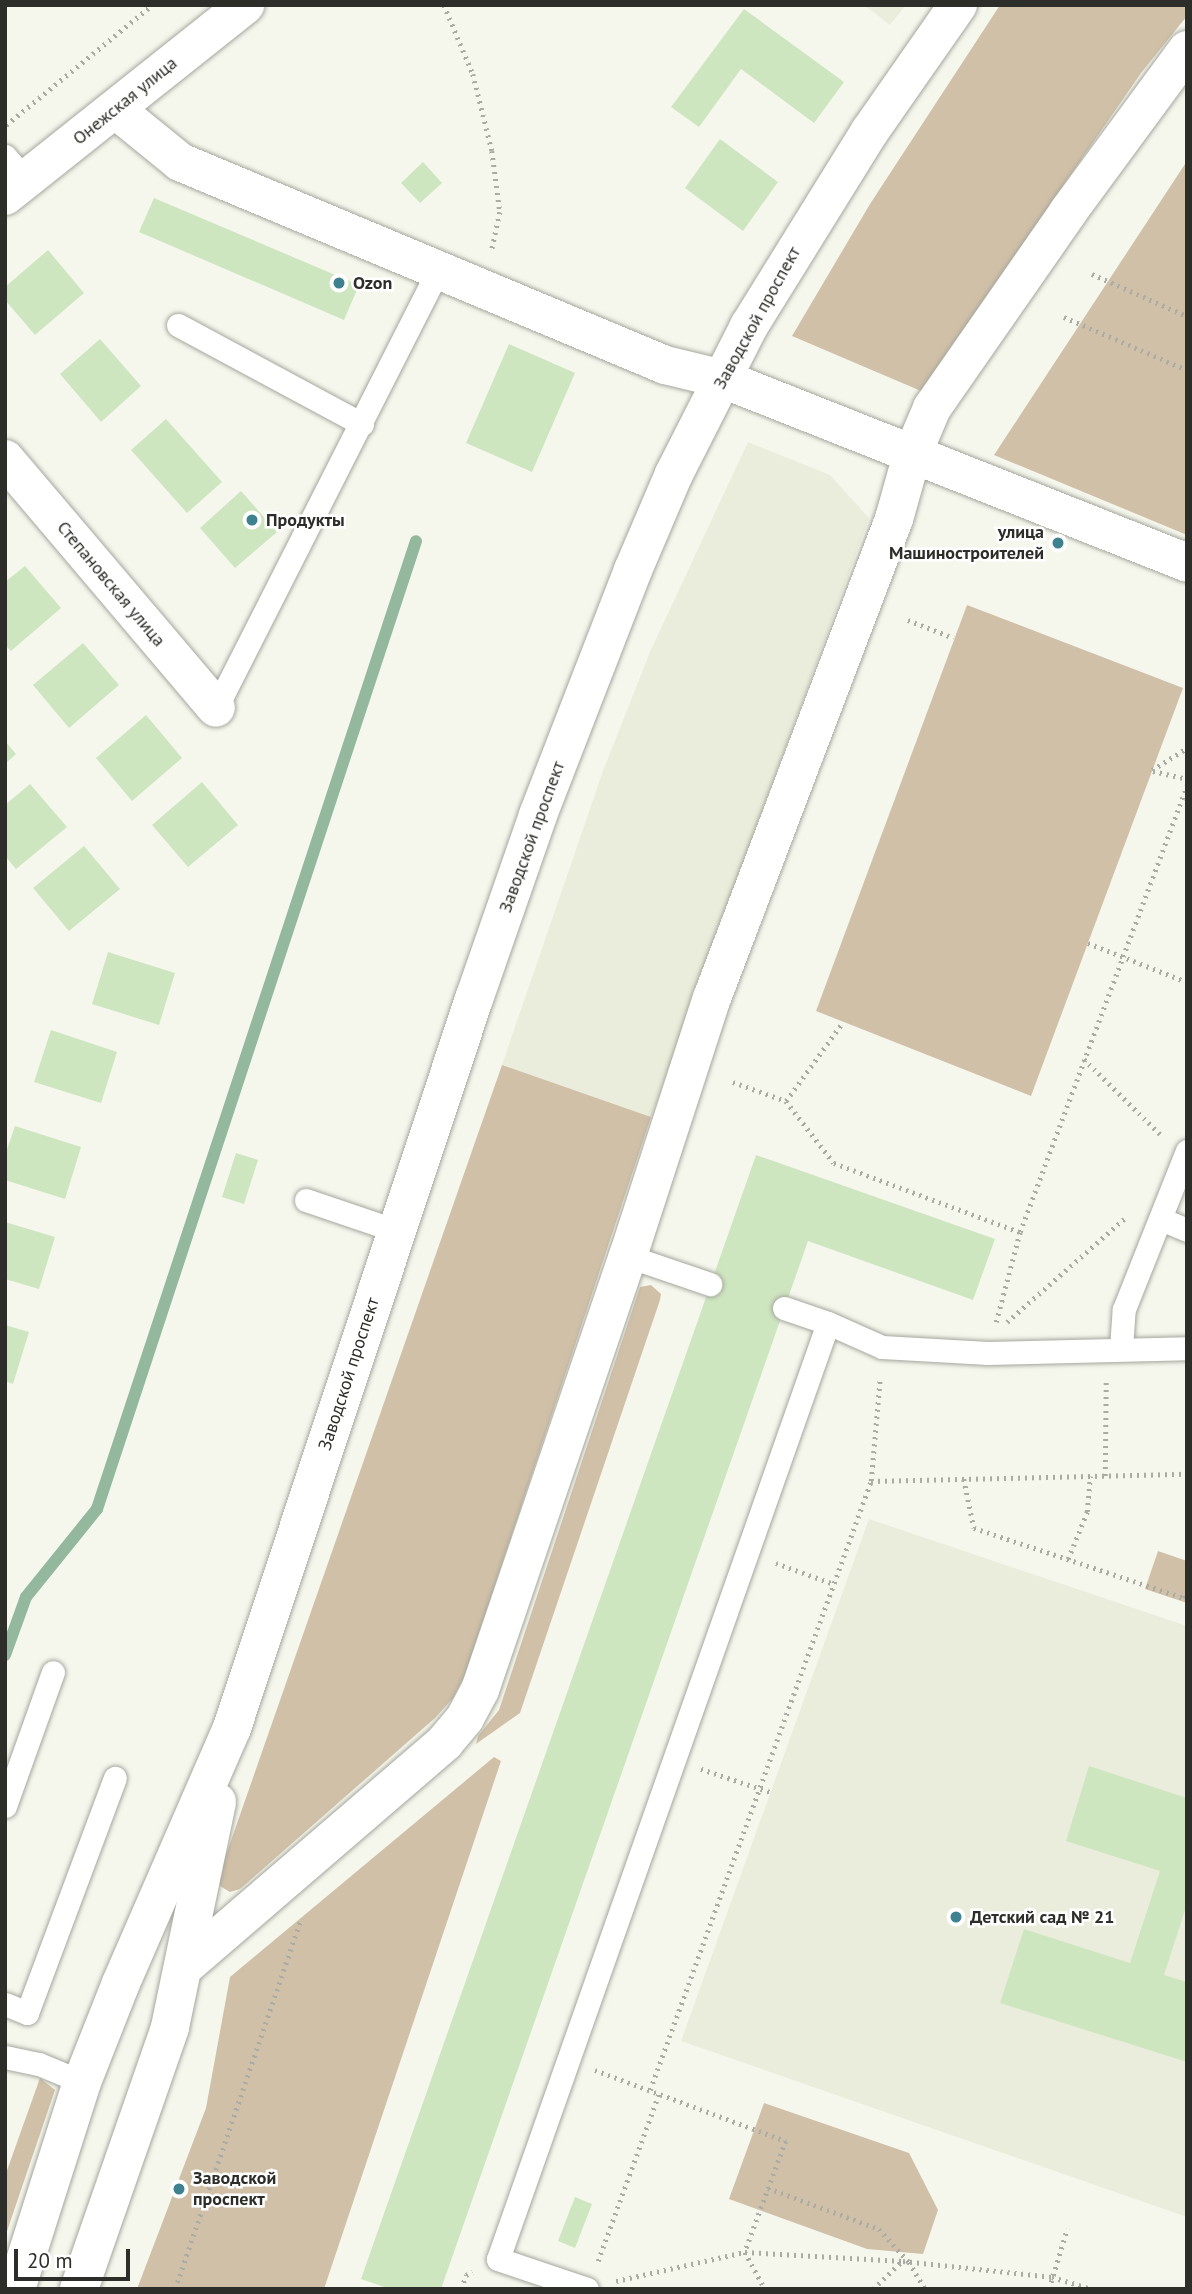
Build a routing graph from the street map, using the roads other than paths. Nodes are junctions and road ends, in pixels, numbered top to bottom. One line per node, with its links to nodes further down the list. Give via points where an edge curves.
1 (245, 5): 4 (street, Онежская улица)
2 (958, 5): 8 (street, Заводской проспект, via 870,131 749,326)
3 (1187, 50): 10 (street, via 932,408)
4 (115, 109): 5 (street, Онежская улица); 6 (street, via 180,162)
5 (12, 177)
6 (439, 268): 8 (street, via 665,365); 9 (lane)
7 (178, 325): 9 (lane)
8 (723, 379): 10 (street); 18 (street, Заводской проспект, via 674,474 599,652)
9 (362, 424): 13 (lane)
10 (912, 455): 12 (street); 19 (street, via 894,519 712,998)
11 (5, 459): 13 (street, Степановская улица)
12 (1187, 563)
13 (216, 708)
14 (1185, 1154): 16 (lane)
15 (306, 1200): 18 (lane)
16 (1161, 1219): 17 (lane); 24 (lane, via 1124,1309)
17 (1187, 1230)
18 (397, 1231): 26 (street, Заводской проспект)
19 (628, 1256): 20 (lane); 29 (street, via 493,1658 465,1718 445,1742)
20 (710, 1284)
21 (784, 1308): 22 (lane)
22 (828, 1323): 24 (lane, via 882,1347 988,1353); 33 (lane, via 498,2259)
23 (1187, 1348): 24 (lane)
24 (1113, 1349)
25 (53, 1672): 28 (lane)
26 (232, 1728): 29 (street, Заводской проспект); 32 (street, Заводской проспект)
27 (115, 1778): 30 (lane, via 27,2013)
28 (5, 1806)
29 (185, 1966): 35 (street, Заводской проспект, via 170,2027)
30 (5, 2004)
31 (5, 2057): 32 (lane, via 39,2064)
32 (82, 2082): 34 (street, Заводской проспект)
33 (587, 2288)
34 (16, 2289)
35 (79, 2289)

